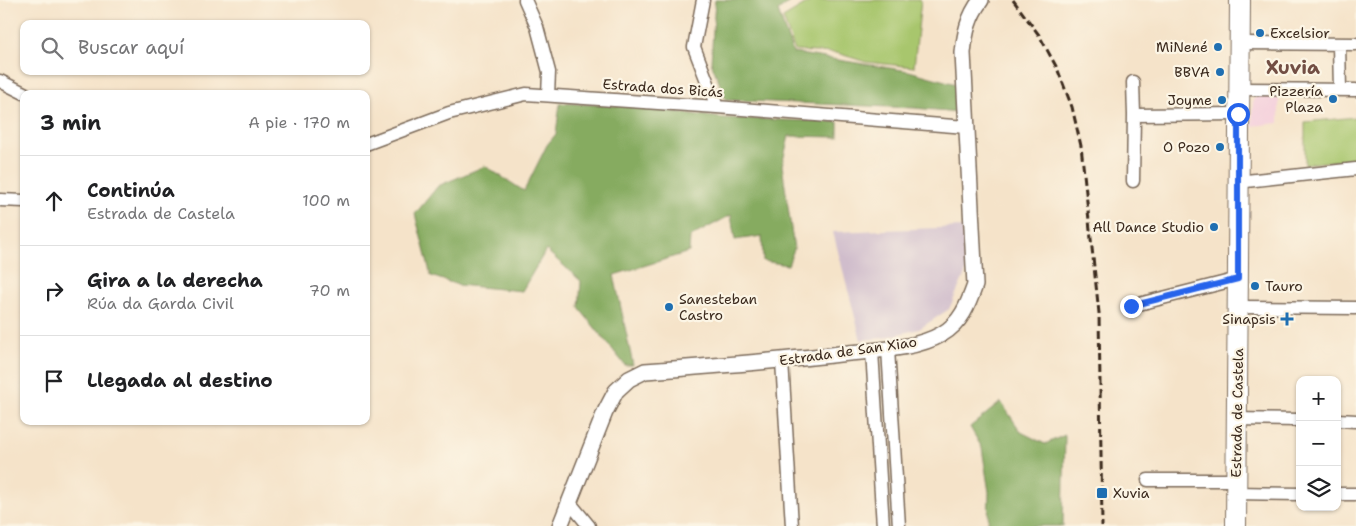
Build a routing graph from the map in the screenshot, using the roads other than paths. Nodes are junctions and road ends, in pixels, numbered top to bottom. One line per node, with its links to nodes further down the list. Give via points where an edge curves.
1 (525, 0): 14 (street, via 537,27 549,72)
2 (703, 0): 15 (street, via 694,47)
3 (981, 0): 18 (street, Estrada de San Xiao, via 965,31)
4 (1240, 0): 5 (main road, Estrada de Castela)
5 (1239, 43): 6 (street); 10 (main road, Estrada de Castela)
6 (1340, 44): 7 (street); 11 (street)
7 (1356, 44)
8 (0, 81): 13 (street)
9 (1133, 82): 17 (street)
10 (1238, 89): 11 (street); 16 (main road, Estrada de Castela)
11 (1340, 90): 12 (street)
12 (1356, 90)
13 (20, 91)
14 (548, 95): 15 (street, Estrada dos Bicás); 19 (street, Estrada dos Bicás, via 526,94 449,113)
15 (717, 107): 18 (street, Estrada dos Bicás)
16 (1238, 114): 17 (street); 22 (main road, Estrada de Castela)
17 (1134, 115): 21 (street)
18 (966, 127): 29 (street, Estrada de San Xiao, via 975,285 958,321 942,334)
19 (370, 143)
20 (1356, 169): 22 (street)
21 (1132, 181)
22 (1238, 182): 25 (main road, Estrada de Castela)
23 (0, 200): 24 (street)
24 (20, 201)
25 (1238, 279): 26 (street); 27 (main road, Estrada de Castela)
26 (1131, 306)
27 (1238, 307): 28 (street); 32 (main road, Estrada de Castela)
28 (1356, 308)
29 (888, 349): 30 (street, Estrada de San Xiao); 46 (street)
30 (872, 350): 31 (street, Estrada de San Xiao); 45 (street)
31 (782, 361): 41 (street, Estrada de San Xiao, via 645,371 629,379 616,391 605,412); 44 (street)
32 (1236, 420): 33 (street); 37 (main road, Estrada de Castela)
33 (1296, 420)
34 (1341, 420): 35 (street)
35 (1356, 421)
36 (1148, 480): 37 (street)
37 (1236, 486): 38 (street); 47 (main road, Estrada de Castela)
38 (1296, 494)
39 (1341, 494): 40 (street)
40 (1356, 494)
41 (570, 503): 42 (street, Estrada de San Xiao); 43 (street)
42 (560, 526)
43 (589, 526)
44 (792, 526)
45 (883, 526)
46 (900, 526)
47 (1236, 526)

